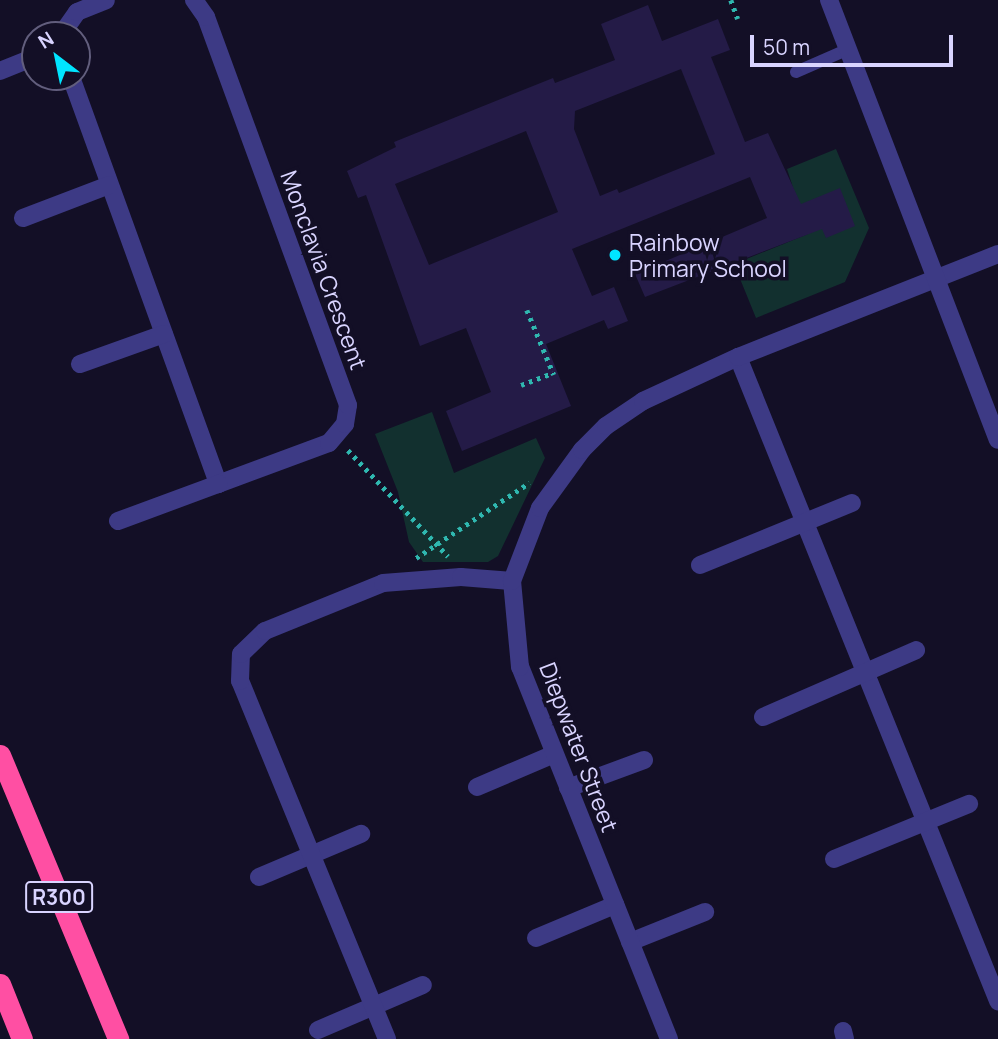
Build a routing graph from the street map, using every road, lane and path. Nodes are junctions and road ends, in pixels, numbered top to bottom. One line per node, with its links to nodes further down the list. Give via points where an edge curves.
1 (106, 0): 5 (street)
2 (194, 0): 21 (street, Monclavia Crescent, via 206,17 348,405 345,424)
3 (731, 0): 6 (path)
4 (829, 0): 7 (street)
5 (71, 6)
6 (738, 19)
7 (846, 50): 10 (lane); 15 (street)
8 (21, 63): 9 (street)
9 (0, 71)
10 (796, 72)
11 (76, 91): 12 (street)
12 (109, 185): 13 (street); 17 (street)
13 (23, 218)
14 (998, 254): 15 (street, Diepwater Street)
15 (933, 281): 18 (street, Diepwater Street); 22 (street)
16 (527, 310): 20 (path, via 553,374)
17 (164, 334): 19 (street); 24 (street)
18 (738, 357): 23 (street, Diepwater Street, via 627,411); 27 (street)
19 (80, 364)
20 (521, 385)
21 (336, 437): 24 (street, via 321,447); 28 (path)
22 (998, 440)
23 (560, 477): 28 (path, via 533,480); 32 (street, Diepwater Street, via 540,508)
24 (218, 484): 26 (street)
25 (852, 502): 27 (street)
26 (118, 521)
27 (804, 521): 29 (street); 34 (street)
28 (439, 542): 30 (path); 31 (path, via 412,562)
29 (700, 565)
30 (461, 577): 31 (street); 32 (street)
31 (409, 579): 44 (street, via 371,587 265,631 241,654 240,681)
32 (512, 581): 36 (street, Diepwater Street, via 520,667)
33 (916, 650): 34 (street)
34 (865, 672): 35 (street); 42 (street)
35 (763, 717)
36 (554, 754): 39 (street); 40 (street, Diepwater Street)
37 (0, 755): 58 (highway, R300)
38 (645, 760): 40 (street)
39 (477, 787)
40 (568, 788): 47 (street, Diepwater Street)
41 (969, 804): 42 (street)
42 (926, 822): 45 (street); 51 (street)
43 (361, 834): 44 (street)
44 (311, 855): 46 (street); 55 (street)
45 (834, 859)
46 (259, 877)
47 (615, 905): 49 (street); 50 (street, Diepwater Street)
48 (705, 912): 50 (street)
49 (536, 938)
50 (630, 942): 60 (street, Diepwater Street)
51 (992, 970): 54 (street)
52 (0, 984): 57 (highway)
53 (424, 985): 55 (street)
54 (998, 1001)
55 (373, 1006): 56 (street); 59 (street)
56 (318, 1030)
57 (22, 1039)
58 (118, 1039)
59 (387, 1039)
60 (669, 1039)

